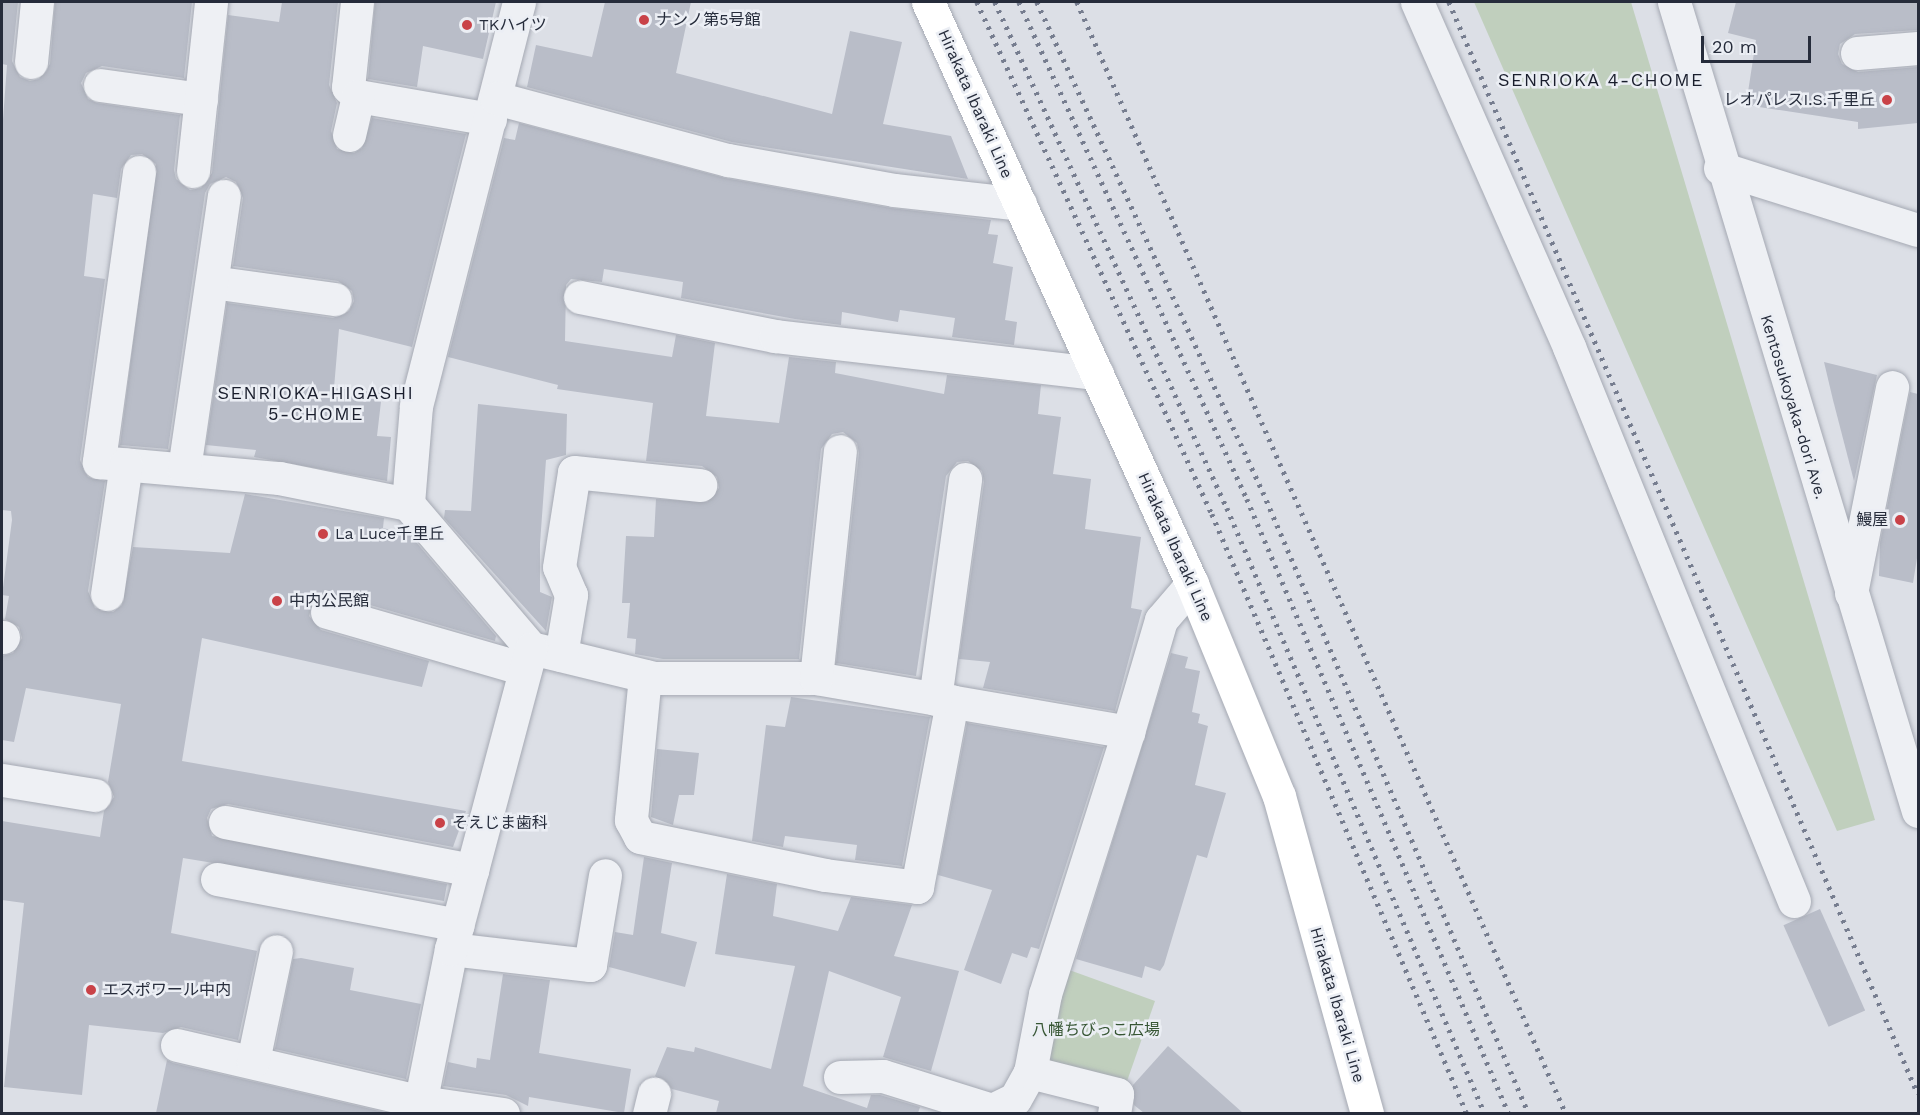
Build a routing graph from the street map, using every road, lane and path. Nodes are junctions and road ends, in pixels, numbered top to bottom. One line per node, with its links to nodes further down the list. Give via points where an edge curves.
1 (37, 2): 10 (street)
2 (211, 2): 13 (street)
3 (357, 2): 12 (street, via 348,87)
4 (519, 2): 14 (street)
5 (928, 2): 20 (main road, Hirakata Ibaraki Line)
6 (1417, 2): 49 (street, via 1569,347)
7 (1674, 2): 16 (street, Kentosukoyaka-dori Ave.)
8 (1918, 48): 9 (street)
9 (1857, 53)
10 (31, 62)
11 (100, 85): 13 (street)
12 (358, 96): 14 (street); 15 (street)
13 (201, 99): 17 (street)
14 (493, 108): 20 (street, via 728,160 894,190); 32 (street, via 416,406)
15 (349, 135)
16 (1720, 168): 21 (street); 34 (street, Kentosukoyaka-dori Ave.)
17 (193, 171)
18 (140, 172): 28 (street, via 99,462)
19 (224, 196): 22 (street)
20 (1020, 204): 25 (main road, Hirakata Ibaraki Line)
21 (1918, 230)
22 (212, 282): 24 (street); 29 (street)
23 (580, 297): 25 (street, via 775,336)
24 (335, 299)
25 (1097, 373): 33 (main road, Hirakata Ibaraki Line)
26 (1892, 387): 34 (street)
27 (840, 451): 39 (street)
28 (126, 464): 29 (street); 35 (street)
29 (184, 470): 32 (street, via 279,478)
30 (965, 479): 40 (street)
31 (700, 485): 37 (street, via 574,472 559,567 571,595)
32 (408, 504): 37 (street)
33 (1192, 584): 41 (street, via 1161,620); 59 (main road, Hirakata Ibaraki Line, via 1279,796)
34 (1851, 593): 43 (street, Kentosukoyaka-dori Ave.)
35 (107, 594)
36 (327, 612): 37 (street)
37 (539, 658): 38 (street); 46 (street)
38 (645, 676): 39 (street); 40 (street, via 631,820 639,837 825,875 916,887)
39 (816, 678): 40 (street)
40 (944, 700): 41 (street)
41 (1128, 732): 54 (street, via 1045,994)
42 (2, 780): 44 (street)
43 (1916, 794)
44 (95, 795)
45 (225, 822): 46 (street)
46 (472, 870): 50 (street)
47 (605, 875): 50 (street, via 590,965)
48 (217, 879): 50 (street)
49 (1794, 901)
50 (454, 937): 56 (street)
51 (276, 951): 53 (street)
52 (177, 1045): 53 (street)
53 (253, 1061): 56 (street)
54 (1030, 1072): 55 (street, via 1015,1100 992,1110 883,1076); 58 (street, via 1117,1094)
55 (840, 1077)
56 (419, 1108): 57 (street)
57 (503, 1113)
58 (1114, 1113)
59 (1367, 1113)

